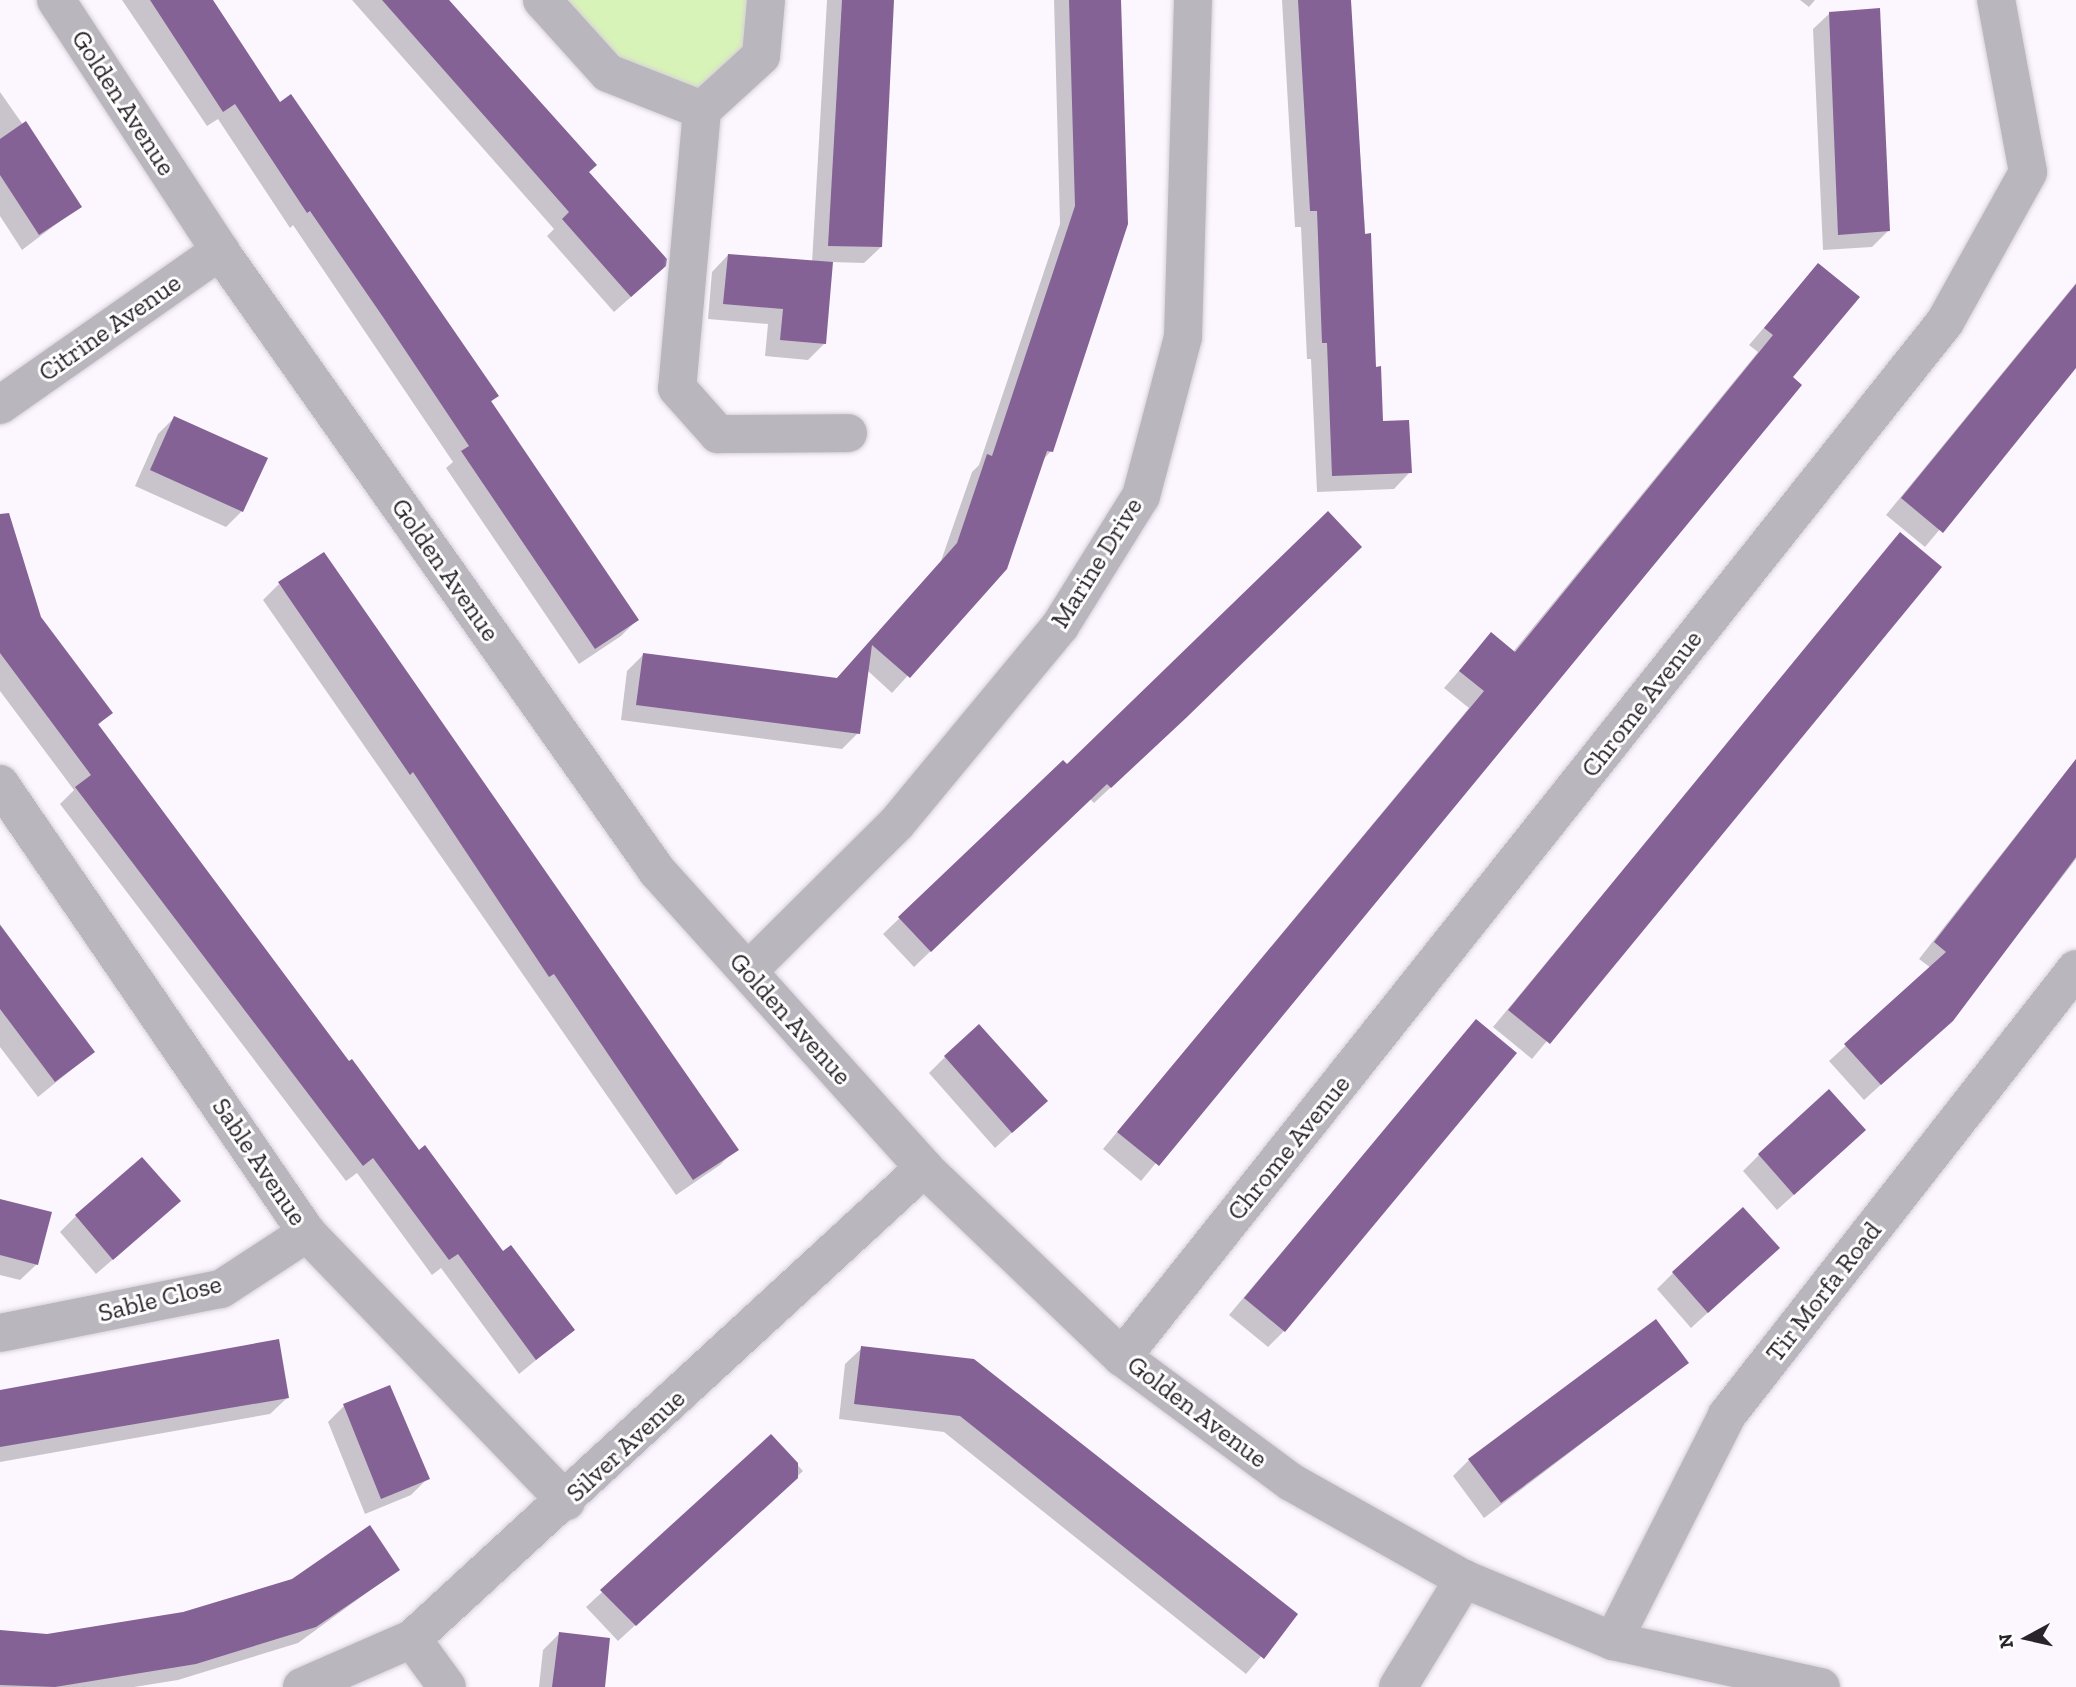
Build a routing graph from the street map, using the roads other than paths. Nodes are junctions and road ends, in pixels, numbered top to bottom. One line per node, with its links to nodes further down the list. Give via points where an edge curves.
1 (56, 0): 7 (street, Golden Avenue)
2 (542, 0): 6 (street, via 608,73)
3 (766, 0): 6 (street, via 761,56)
4 (1193, 0): 12 (street, Marine Drive, via 1183,337 1141,496 1043,647 897,823)
5 (1996, 0): 16 (street, Chrome Avenue, via 2028,172 1945,322)
6 (702, 110): 9 (street, via 677,388 718,434)
7 (220, 251): 8 (street, Citrine Avenue); 12 (street, Golden Avenue, via 657,871)
8 (0, 405)
9 (848, 433)
10 (0, 784): 14 (street, Sable Avenue)
11 (2076, 969): 20 (street, Tir Morfa Road, via 1727,1415)
12 (748, 971): 13 (street, Golden Avenue)
13 (924, 1168): 16 (street, Golden Avenue); 17 (street, Silver Avenue)
14 (307, 1233): 15 (street, Sable Close, via 220,1289); 17 (street, Sable Avenue)
15 (0, 1332)
16 (1122, 1357): 18 (street, Golden Avenue, via 1292,1482)
17 (566, 1501): 19 (street, Silver Avenue)
18 (1464, 1579): 20 (street, Golden Avenue); 23 (street)
19 (412, 1639): 21 (street, Silver Avenue); 22 (street)
20 (1613, 1641): 24 (street, Golden Avenue)
21 (302, 1687)
22 (447, 1687)
23 (1398, 1687)
24 (1821, 1687)

